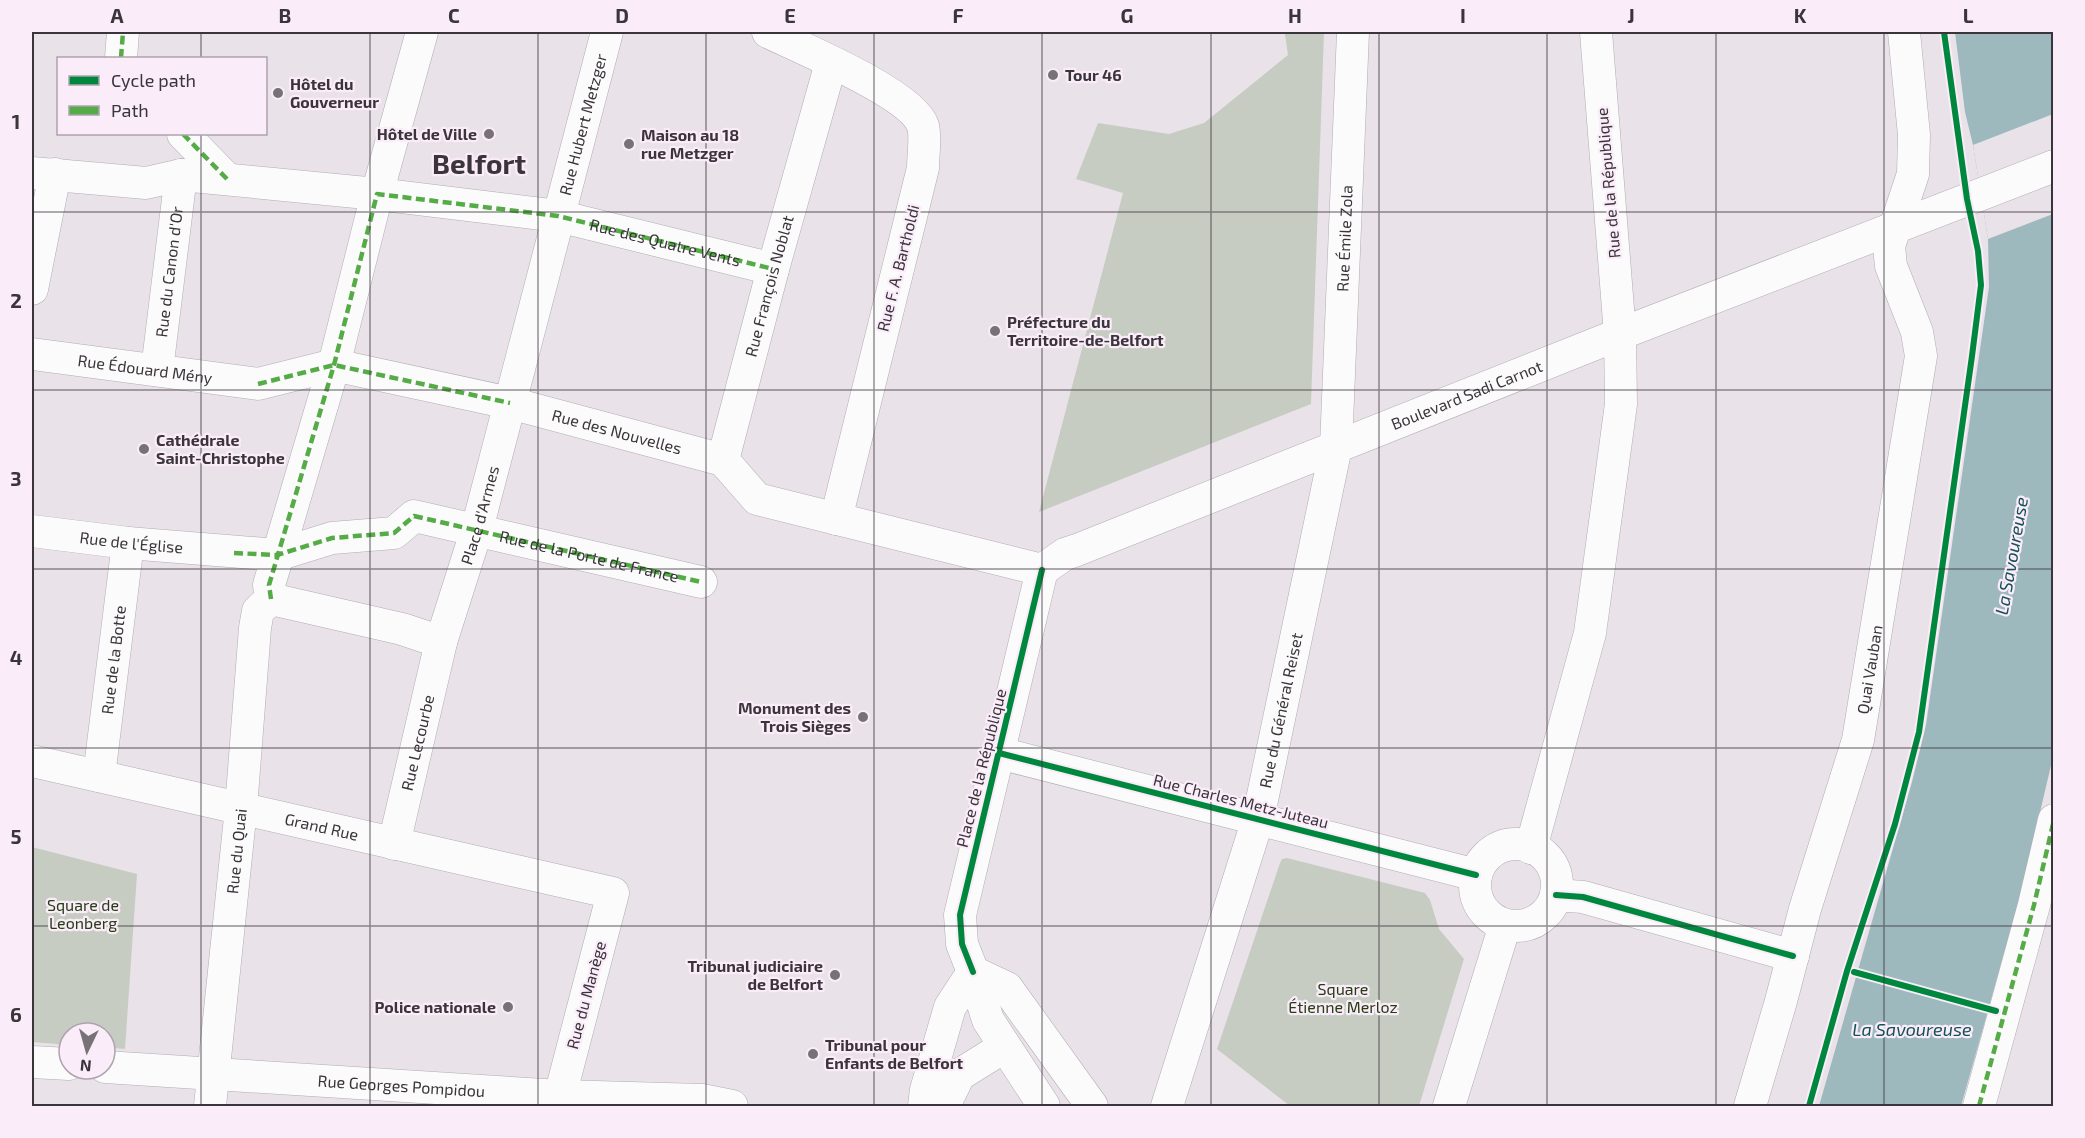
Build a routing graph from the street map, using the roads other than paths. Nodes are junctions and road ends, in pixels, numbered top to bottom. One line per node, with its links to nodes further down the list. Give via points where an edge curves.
1 (123, 32): 8 (street)
2 (422, 32): 15 (street)
3 (607, 32): 16 (street, Rue Hubert Metzger)
4 (768, 32): 9 (street, Rue F. A. Bartholdi)
5 (1353, 32): 25 (street, Rue Émile Zola)
6 (1596, 32): 20 (street, Rue de la République)
7 (1904, 32): 17 (street, Quai Vauban, via 1914,135 1913,174)
8 (121, 57)
9 (831, 63): 18 (street, Rue François Noblat); 27 (street, Rue F. A. Bartholdi, via 873,83 909,107 923,126 923,168)
10 (184, 135): 14 (street)
11 (2054, 166): 17 (street, Boulevard Sadi Carnot)
12 (57, 175): 13 (street, Rue des Quatre Vents, via 146,183); 19 (street)
13 (181, 175): 14 (street, Rue des Quatre Vents); 23 (street, Rue du Canon d'Or)
14 (226, 179): 15 (street, Rue des Quatre Vents)
15 (377, 194): 16 (street, Rue des Quatre Vents); 22 (street)
16 (558, 216): 18 (street, Rue des Quatre Vents); 24 (street, Place d'Armes)
17 (1894, 227): 20 (street, Boulevard Sadi Carnot); 48 (street, Quai Vauban, via 1889,246 1891,266 1917,332 1921,356 1858,740)
18 (773, 269): 26 (street, Rue François Noblat)
19 (32, 289)
20 (1620, 334): 25 (street, Boulevard Sadi Carnot); 43 (street, Rue de la République, via 1621,404 1590,633)
21 (32, 354): 23 (street, Rue Édouard Mény)
22 (334, 365): 23 (street, Rue Édouard Mény, via 258,384); 24 (street, Rue des Nouvelles); 31 (street)
23 (157, 370)
24 (510, 403): 26 (street, Rue des Nouvelles); 28 (street, Place d'Armes)
25 (1336, 447): 32 (street, Boulevard Sadi Carnot, via 1065,554); 40 (street, Rue du Général Reiset)
26 (723, 460): 27 (street, via 757,499)
27 (836, 519): 32 (street)
28 (477, 530): 31 (street, Rue de la Porte de France, via 414,516 394,533 332,538); 33 (street, Rue de la Porte de France); 35 (street, Place d'Armes)
29 (32, 531): 30 (street, Rue de l'Église)
30 (128, 543): 31 (street, Rue de l'Église); 38 (street, Rue de la Botte)
31 (277, 555): 34 (street, via 269,585)
32 (1042, 570): 36 (street, Place de la République)
33 (701, 582)
34 (270, 599): 35 (street, via 402,629); 39 (street, Rue du Quai, via 258,611 255,627)
35 (441, 642): 42 (street, Rue Lecourbe)
36 (999, 753): 40 (street, Rue Charles Metz-Juteau); 49 (street, Place de la République, via 960,915 962,944)
37 (32, 761): 38 (street, Grand Rue)
38 (99, 776): 39 (street, Grand Rue)
39 (240, 808): 42 (street, Grand Rue); 54 (street, Rue du Quai)
40 (1258, 819): 44 (street, Rue Charles Metz-Juteau); 62 (street, Rue du Général Reiset)
41 (2054, 820): 65 (street)
42 (394, 844): 45 (street, Grand Rue)
43 (1531, 848): 44 (street, via 1518,844 1491,852); 46 (street, via 1549,861)
44 (1476, 875): 47 (street, via 1477,900 1484,911)
45 (613, 893): 55 (street, Rue du Manège)
46 (1556, 895): 47 (street, via 1546,912 1531,924); 48 (street, via 1582,897)
47 (1504, 925): 63 (street)
48 (1792, 956): 64 (street, Quai Vauban)
49 (973, 972): 50 (street, Place de la République, via 988,1020); 58 (street, via 950,1007); 61 (street, via 1007,988)
50 (1004, 1047): 59 (street, via 959,1075); 60 (street, Place de la République)
51 (32, 1062): 52 (street)
52 (57, 1063)
53 (117, 1068): 54 (street, Rue Georges Pompidou)
54 (212, 1073): 55 (street, Rue Georges Pompidou); 56 (street, Rue du Quai)
55 (560, 1096): 57 (street, Rue Georges Pompidou, via 702,1100)
56 (210, 1107)
57 (732, 1107)
58 (924, 1107)
59 (944, 1107)
60 (1044, 1107)
61 (1092, 1107)
62 (1167, 1107)
63 (1449, 1107)
64 (1750, 1107)
65 (1978, 1107)

